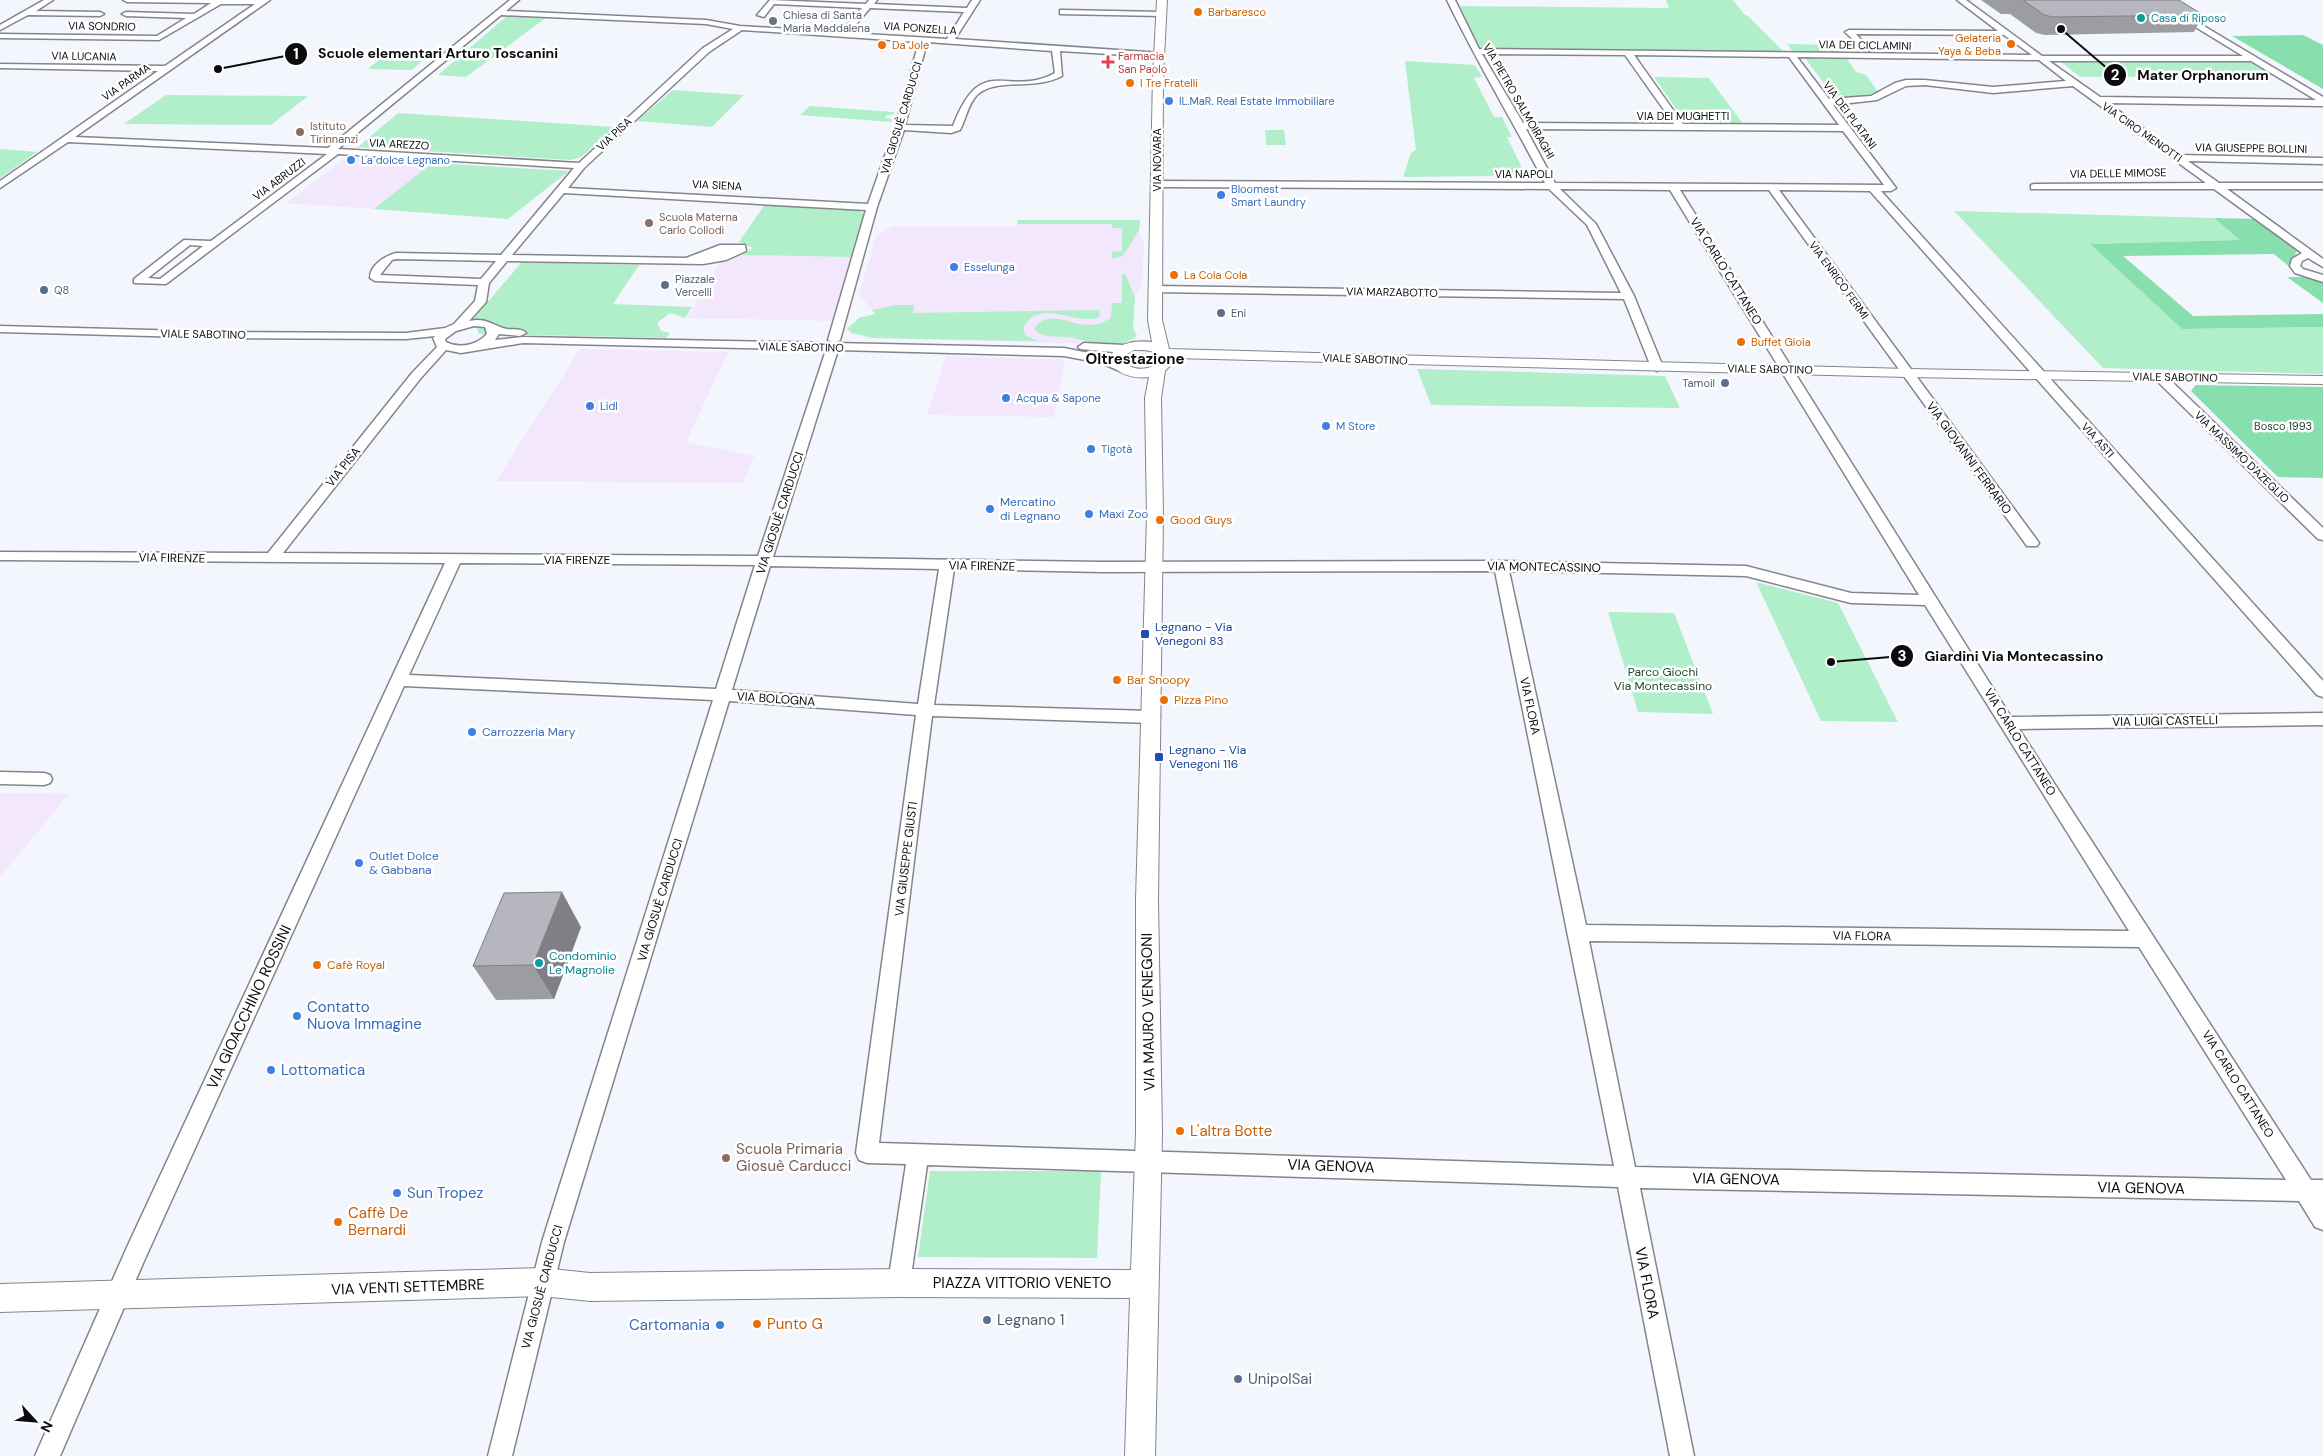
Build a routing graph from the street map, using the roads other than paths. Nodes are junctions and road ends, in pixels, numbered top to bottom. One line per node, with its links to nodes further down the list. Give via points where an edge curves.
1 (49, 0): 15 (street)
2 (127, 0): 9 (street)
3 (515, 0): 16 (street, VIA ABRUZZI)
4 (976, 0): 13 (street)
5 (1162, 0): 19 (street, VIA NOVARA)
6 (1451, 0): 31 (street, VIA PIETRO SALMOIRAGHI)
7 (1961, 0): 24 (street, VIA CIRO MENOTTI)
8 (2156, 0): 36 (street)
9 (220, 1): 10 (street); 21 (street, VIA SONDRIO)
10 (264, 1): 38 (street, VIA PARMA)
11 (773, 1): 12 (street); 20 (street)
12 (871, 3): 13 (street); 25 (street)
13 (971, 10): 28 (street)
14 (1063, 12): 19 (street)
15 (26, 13): 17 (street, VIA SONDRIO); 22 (street)
16 (500, 13): 23 (street, VIA PONZELLA, via 706,22); 48 (street, VIA ABRUZZI)
17 (100, 14)
18 (126, 14): 21 (street, VIA SONDRIO)
19 (1161, 14): 33 (street, VIA NOVARA)
20 (761, 15)
21 (196, 16): 26 (street, VIA SONDRIO, via 159,38)
22 (0, 28)
23 (740, 28): 25 (street, VIA PONZELLA); 51 (street, VIA PISA, via 706,50)
24 (2006, 33): 30 (street, VIA DEI CICLAMINI, via 1849,32); 35 (street, VIA CIRO MENOTTI)
25 (844, 34): 27 (street, VIA PONZELLA)
26 (0, 36)
27 (924, 40): 28 (street, VIA PONZELLA); 44 (street, VIA GIOSUÈ CARDUCCI)
28 (949, 42): 29 (street, VIA PONZELLA)
29 (1056, 49): 33 (street, VIA PONZELLA); 44 (street, via 1059,74 1052,80 982,88 974,94 957,128)
30 (1866, 50)
31 (1476, 51): 32 (street, VIA DEI CICLAMINI); 43 (street, VIA PIETRO SALMOIRAGHI)
32 (1627, 52): 34 (street, VIA DEI CICLAMINI); 45 (street)
33 (1159, 55): 52 (street, VIA NOVARA)
34 (1791, 55): 35 (street, VIA DEI CICLAMINI); 41 (street, VIA DEI PLATANI)
35 (2039, 58): 36 (street, VIA DEI CICLAMINI); 39 (street, VIA CIRO MENOTTI)
36 (2254, 59): 42 (street)
37 (0, 66): 38 (street, VIA LUCANIA)
38 (167, 69): 47 (street, VIA PARMA)
39 (2073, 83): 40 (street, VIA CIRO MENOTTI); 41 (street, via 1978,90 1919,82 1895,85 1879,96 1844,103)
40 (2097, 100): 42 (street); 49 (street, VIA CIRO MENOTTI)
41 (1826, 102): 46 (street, VIA DEI PLATANI)
42 (2323, 102)
43 (1520, 126): 45 (street, VIA DEI MUGHETTI); 55 (street, VIA PIETRO SALMOIRAGHI)
44 (900, 127): 63 (street, VIA GIOSUÈ CARDUCCI)
45 (1680, 127): 46 (street, VIA DEI MUGHETTI)
46 (1846, 128): 61 (street, VIA DEI PLATANI)
47 (65, 139): 48 (street, VIA AREZZO); 53 (street, VIA PARMA)
48 (330, 151): 51 (street, VIA AREZZO); 64 (street, VIA ABRUZZI, via 333,154)
49 (2178, 158): 50 (street, VIA GIUSEPPE BOLLINI); 54 (street, VIA CIRO MENOTTI)
50 (2323, 161)
51 (581, 166): 62 (street, VIA PISA)
52 (1157, 184): 55 (street, VIA NAPOLI); 71 (street, VIA NOVARA)
53 (0, 185)
54 (2215, 185): 57 (street, VIA DELLE MIMOSE); 58 (street, VIA DELLE MIMOSE); 65 (street, VIA CIRO MENOTTI)
55 (1552, 186): 56 (street, VIA NAPOLI); 72 (street, VIA PIETRO SALMOIRAGHI, via 1591,224)
56 (1673, 186): 59 (street, VIA NAPOLI); 86 (street, VIA CARLO CATTANEO)
57 (2323, 186)
58 (2034, 187)
59 (1772, 188): 60 (street, VIA NAPOLI); 87 (street, VIA ENRICO FERMI)
60 (1873, 188): 61 (street, VIA NAPOLI); 88 (street, VIA ASTI)
61 (1891, 188)
62 (560, 190): 63 (street, VIA SIENA); 66 (street, VIA PISA)
63 (872, 207): 80 (street, VIA GIOSUÈ CARDUCCI)
64 (214, 244): 64 (street, VIA ABRUZZI, via 188,242 138,281 162,282)
65 (2309, 254): 68 (street, VIA CIRO MENOTTI); 69 (street, via 2297,259 2295,266 2299,271)
66 (505, 258): 67 (street); 70 (street, VIA PISA); 70 (street, via 396,256 388,258 375,273 375,278)
67 (687, 260)
68 (2323, 264)
69 (2323, 279)
70 (484, 282): 73 (street, VIA PISA)
71 (1155, 289): 72 (street, VIA MARZABOTTO); 74 (street, VIA NOVARA)
72 (1628, 296): 84 (street, VIA PIETRO SALMOIRAGHI)
73 (480, 302): 75 (street); 76 (street)
74 (1155, 320): 82 (street); 83 (street, VIA NOVARA)
75 (491, 326): 76 (street, VIALE SABOTINO, via 474,323); 80 (street, VIALE SABOTINO, via 504,332 530,334); 81 (street, via 494,332 490,338)
76 (453, 328): 78 (street, VIALE SABOTINO); 79 (street, VIA PISA, via 439,338)
77 (0, 329): 78 (street, VIALE SABOTINO)
78 (406, 336): 79 (street, VIALE SABOTINO)
79 (442, 344): 81 (street, VIALE SABOTINO, via 458,349); 89 (street, VIA PISA)
80 (833, 344): 81 (street, VIALE SABOTINO, via 522,340); 82 (street, VIALE SABOTINO, via 1059,344); 85 (street, VIALE SABOTINO, via 1064,352 1104,360); 99 (street, VIA GIOSUÈ CARDUCCI)
81 (473, 347): 89 (street, VIA PISA)
82 (1129, 348): 83 (street, via 1148,346); 85 (street, via 1119,353 1116,361)
83 (1162, 359): 84 (street, VIALE SABOTINO, via 1217,355); 85 (street, via 1144,373); 92 (street, VIA NOVARA)
84 (1657, 367): 86 (street, VIALE SABOTINO)
85 (1125, 370): 92 (street, via 1139,380)
86 (1788, 370): 87 (street, VIALE SABOTINO); 103 (street, VIA CARLO CATTANEO)
87 (1907, 373): 88 (street, VIALE SABOTINO); 95 (street, VIA GIOVANNI FERRARIO)
88 (2040, 375): 90 (street, VIALE SABOTINO); 105 (street, VIA ASTI)
89 (416, 376): 97 (street, VIA PISA)
90 (2160, 377): 91 (street, VIALE SABOTINO); 93 (street, VIA MASSIMO D'AZEGLIO)
91 (2323, 380)
92 (1153, 398): 102 (street, VIA NOVARA)
93 (2317, 526): 94 (street, VIA MASSIMO D'AZEGLIO)
94 (2323, 536)
95 (2032, 543)
96 (0, 556): 97 (street, VIA FIRENZE)
97 (271, 559): 98 (street, VIA FIRENZE)
98 (454, 560): 99 (street, VIA FIRENZE); 104 (street, VIA GIOACCHINO ROSSINI)
99 (764, 561): 100 (street, VIA FIRENZE); 106 (street, VIA GIOSUÈ CARDUCCI)
100 (947, 565): 102 (street, VIA FIRENZE); 107 (street, VIA GIUSEPPE GIUSTI)
101 (1501, 566): 102 (street, VIA MONTECASSINO); 103 (street, VIA MONTECASSINO, via 1746,570 1852,598); 113 (street, VIA FLORA)
102 (1154, 567): 108 (street, VIA MAURO VENEGONI)
103 (1930, 600): 110 (street, VIA CARLO CATTANEO)
104 (399, 680): 106 (street, VIA BOLOGNA); 125 (street, VIA GIOACCHINO ROSSINI)
105 (2323, 691)
106 (724, 695): 107 (street, VIA BOLOGNA); 121 (street, VIA GIOSUÈ CARDUCCI)
107 (925, 710): 108 (street, VIA BOLOGNA); 115 (street, VIA GIUSEPPE GIUSTI)
108 (1152, 718): 117 (street, VIA MAURO VENEGONI, via 1147,900)
109 (2323, 719): 110 (street, VIA LUIGI CASTELLI)
110 (2007, 723): 114 (street, VIA CARLO CATTANEO)
111 (0, 778): 112 (street)
112 (44, 779)
113 (1578, 933): 114 (street, VIA FLORA); 118 (street, VIA FLORA)
114 (2146, 939): 119 (street, VIA CARLO CATTANEO)
115 (867, 1153): 116 (street)
116 (918, 1154): 117 (street); 122 (street)
117 (1148, 1160): 118 (street, VIA GENOVA); 123 (street, VIA MAURO VENEGONI)
118 (1626, 1177): 119 (street, VIA GENOVA); 130 (street, VIA FLORA)
119 (2314, 1191): 120 (street, VIA CARLO CATTANEO)
120 (2323, 1219)
121 (542, 1282): 124 (street, VIA VENTI SETTEMBRE, via 590,1287); 125 (street, VIA VENTI SETTEMBRE); 128 (street, VIA GIOSUÈ CARDUCCI)
122 (899, 1283): 123 (street, PIAZZA VITTORIO VENETO); 124 (street, PIAZZA VITTORIO VENETO)
123 (1144, 1284): 129 (street, VIA MAURO VENEGONI)
124 (815, 1285)
125 (117, 1296): 126 (street, VIA VENTI SETTEMBRE); 127 (street, VIA GIOACCHINO ROSSINI)
126 (0, 1298)
127 (47, 1456)
128 (500, 1456)
129 (1140, 1456)
130 (1682, 1456)

